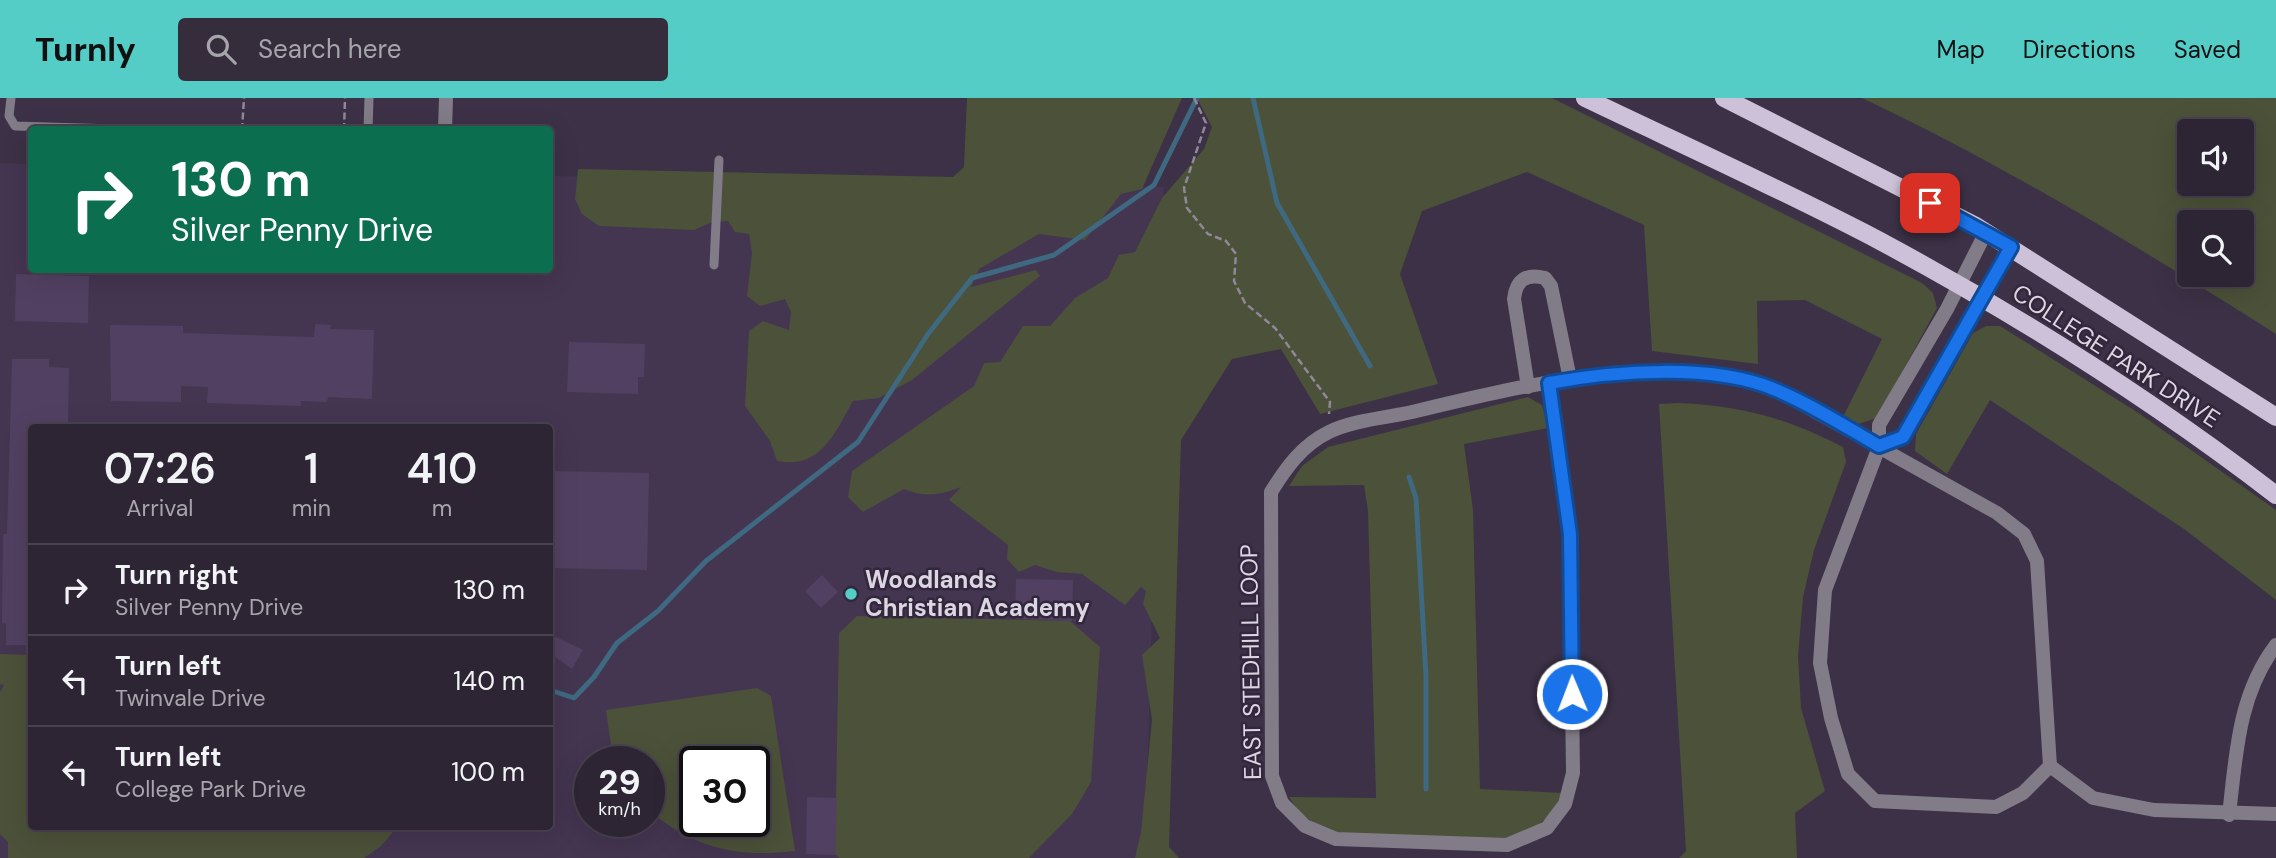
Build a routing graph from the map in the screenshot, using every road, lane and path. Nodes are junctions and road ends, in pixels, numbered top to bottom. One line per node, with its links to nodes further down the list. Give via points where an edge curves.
1 (11, 98): 9 (lane)
2 (244, 98): 11 (path)
3 (345, 98): 12 (path)
4 (369, 98): 13 (lane)
5 (446, 98): 14 (street)
6 (1194, 98): 25 (path, via 1206,123 1184,188 1187,208 1208,234 1226,242 1236,254 1234,281 1245,303 1275,328 1329,402)
7 (1585, 98): 19 (main road, COLLEGE PARK DRIVE, via 1782,192)
8 (1724, 98): 16 (main road, COLLEGE PARK DRIVE)
9 (5, 116): 10 (lane, via 15,126)
10 (28, 126)
11 (242, 126)
12 (344, 126)
13 (368, 126)
14 (445, 126)
15 (719, 160): 18 (lane)
16 (1986, 232): 17 (main road, COLLEGE PARK DRIVE); 19 (street)
17 (2011, 247): 20 (street); 24 (main road, COLLEGE PARK DRIVE)
18 (714, 265)
19 (1959, 286): 20 (main road, COLLEGE PARK DRIVE); 26 (street, via 1879,425)
20 (1981, 299): 26 (street, via 1903,437); 27 (main road, COLLEGE PARK DRIVE, via 2053,341)
21 (1570, 379): 22 (street); 23 (street, via 1551,286 1545,278 1530,275 1515,288 1514,299); 26 (street, via 1644,374 1745,380 1804,403)
22 (1549, 383): 23 (street); 25 (street, EAST STEDHILL LOOP, via 1570,534 1573,773 1565,804 1547,828 1507,845 1336,839 1305,826 1282,803 1272,776 1271,492 1293,457)
23 (1528, 387): 25 (street)
24 (2276, 417)
25 (1329, 431)
26 (1879, 446): 29 (street, via 1997,513 2024,534 2037,561); 29 (street, via 1825,590 1820,663 1849,774 1875,800 1996,807 2023,793)
27 (2276, 495)
28 (2276, 645): 31 (street, via 2261,665 2239,723)
29 (2050, 766): 31 (street, via 2093,798 2154,810)
30 (2276, 814): 31 (street)
31 (2229, 815)

